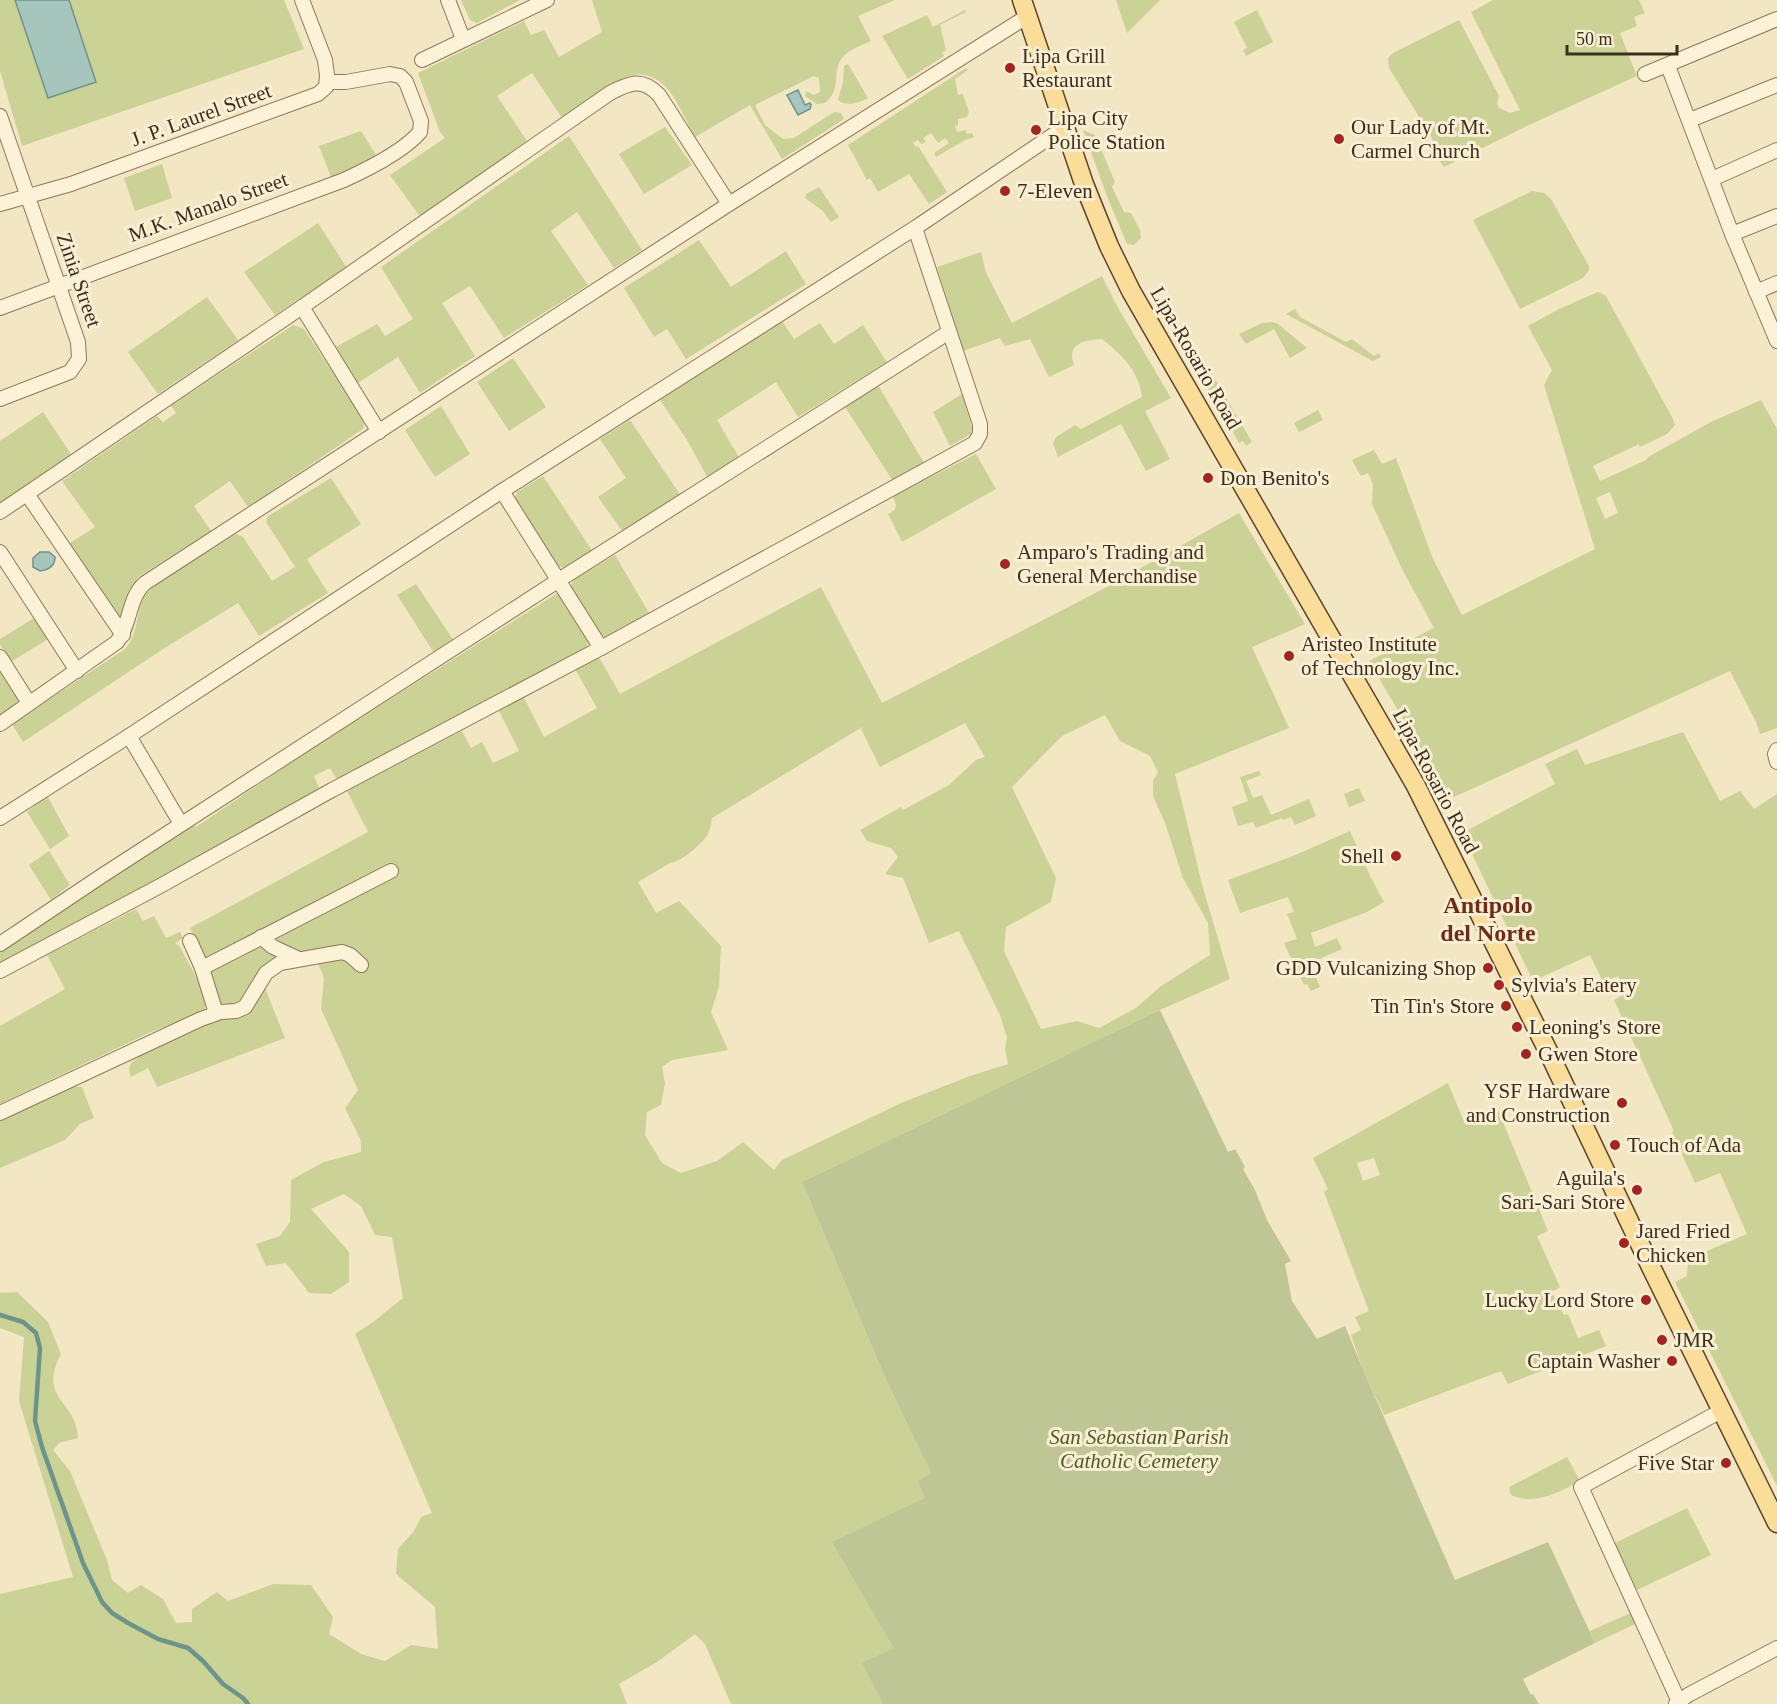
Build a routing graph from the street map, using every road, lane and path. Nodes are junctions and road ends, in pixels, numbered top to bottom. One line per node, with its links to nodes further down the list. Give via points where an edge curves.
1 (302, 0): 10 (street, via 325,60)
2 (448, 0): 6 (street)
3 (538, 2): 6 (street)
4 (1025, 8): 14 (main road, Lipa-Rosario Road); 19 (street)
5 (1777, 19): 8 (street)
6 (463, 39): 7 (street)
7 (422, 60)
8 (1668, 66): 9 (street); 13 (street)
9 (1645, 74)
10 (327, 81): 17 (street, J. P. Laurel Street, via 323,91 313,97); 24 (street, M.K. Manalo Street, via 400,76 406,82 421,129 402,147 344,180)
11 (1777, 85): 13 (street)
12 (0, 116): 17 (street, Zinia Street)
13 (1690, 120): 16 (street)
14 (1065, 128): 21 (street); 58 (main road, Lipa-Rosario Road, via 1096,215 1131,291 1420,795)
15 (1777, 150): 16 (street)
16 (1712, 179): 22 (street)
17 (28, 198): 18 (street, J. P. Laurel Street); 24 (street, Zinia Street)
18 (0, 204)
19 (729, 204): 27 (street, via 659,95 652,88 633,83 610,93); 31 (street)
20 (1777, 216): 22 (street)
21 (915, 228): 28 (street); 32 (street)
22 (1732, 234): 25 (street)
23 (1777, 283): 25 (street)
24 (60, 287): 26 (street, M.K. Manalo Street); 30 (street, Zinia Street, via 79,345 76,366 66,374)
25 (1756, 292): 29 (street)
26 (0, 308)
27 (302, 308): 31 (street); 33 (street)
28 (949, 332): 36 (street); 38 (street, via 980,424 975,443)
29 (1777, 342)
30 (0, 399)
31 (379, 432): 37 (street, via 145,583 136,595)
32 (502, 491): 36 (street); 43 (street)
33 (27, 494): 34 (street); 37 (street)
34 (0, 512)
35 (0, 552): 40 (street)
36 (559, 580): 38 (street); 47 (street)
37 (123, 635): 40 (street)
38 (601, 648): 55 (street)
39 (0, 657): 41 (street)
40 (77, 671): 41 (street)
41 (29, 703): 42 (street)
42 (0, 724)
43 (129, 736): 46 (street); 47 (street)
44 (1777, 750): 45 (street)
45 (1777, 762)
46 (0, 818)
47 (181, 824): 51 (street)
48 (391, 870): 49 (street)
49 (261, 937): 52 (street); 54 (street)
50 (190, 941): 54 (street)
51 (0, 944)
52 (299, 959): 53 (street, via 342,952); 56 (street, via 270,969 245,1007)
53 (361, 965)
54 (202, 968): 56 (street)
55 (0, 971)
56 (216, 1013): 57 (street)
57 (0, 1113)
58 (1721, 1411): 59 (main road, Lipa-Rosario Road); 61 (street, via 1581,1487)
59 (1777, 1522)
60 (1777, 1648): 61 (street)
61 (1678, 1703)

